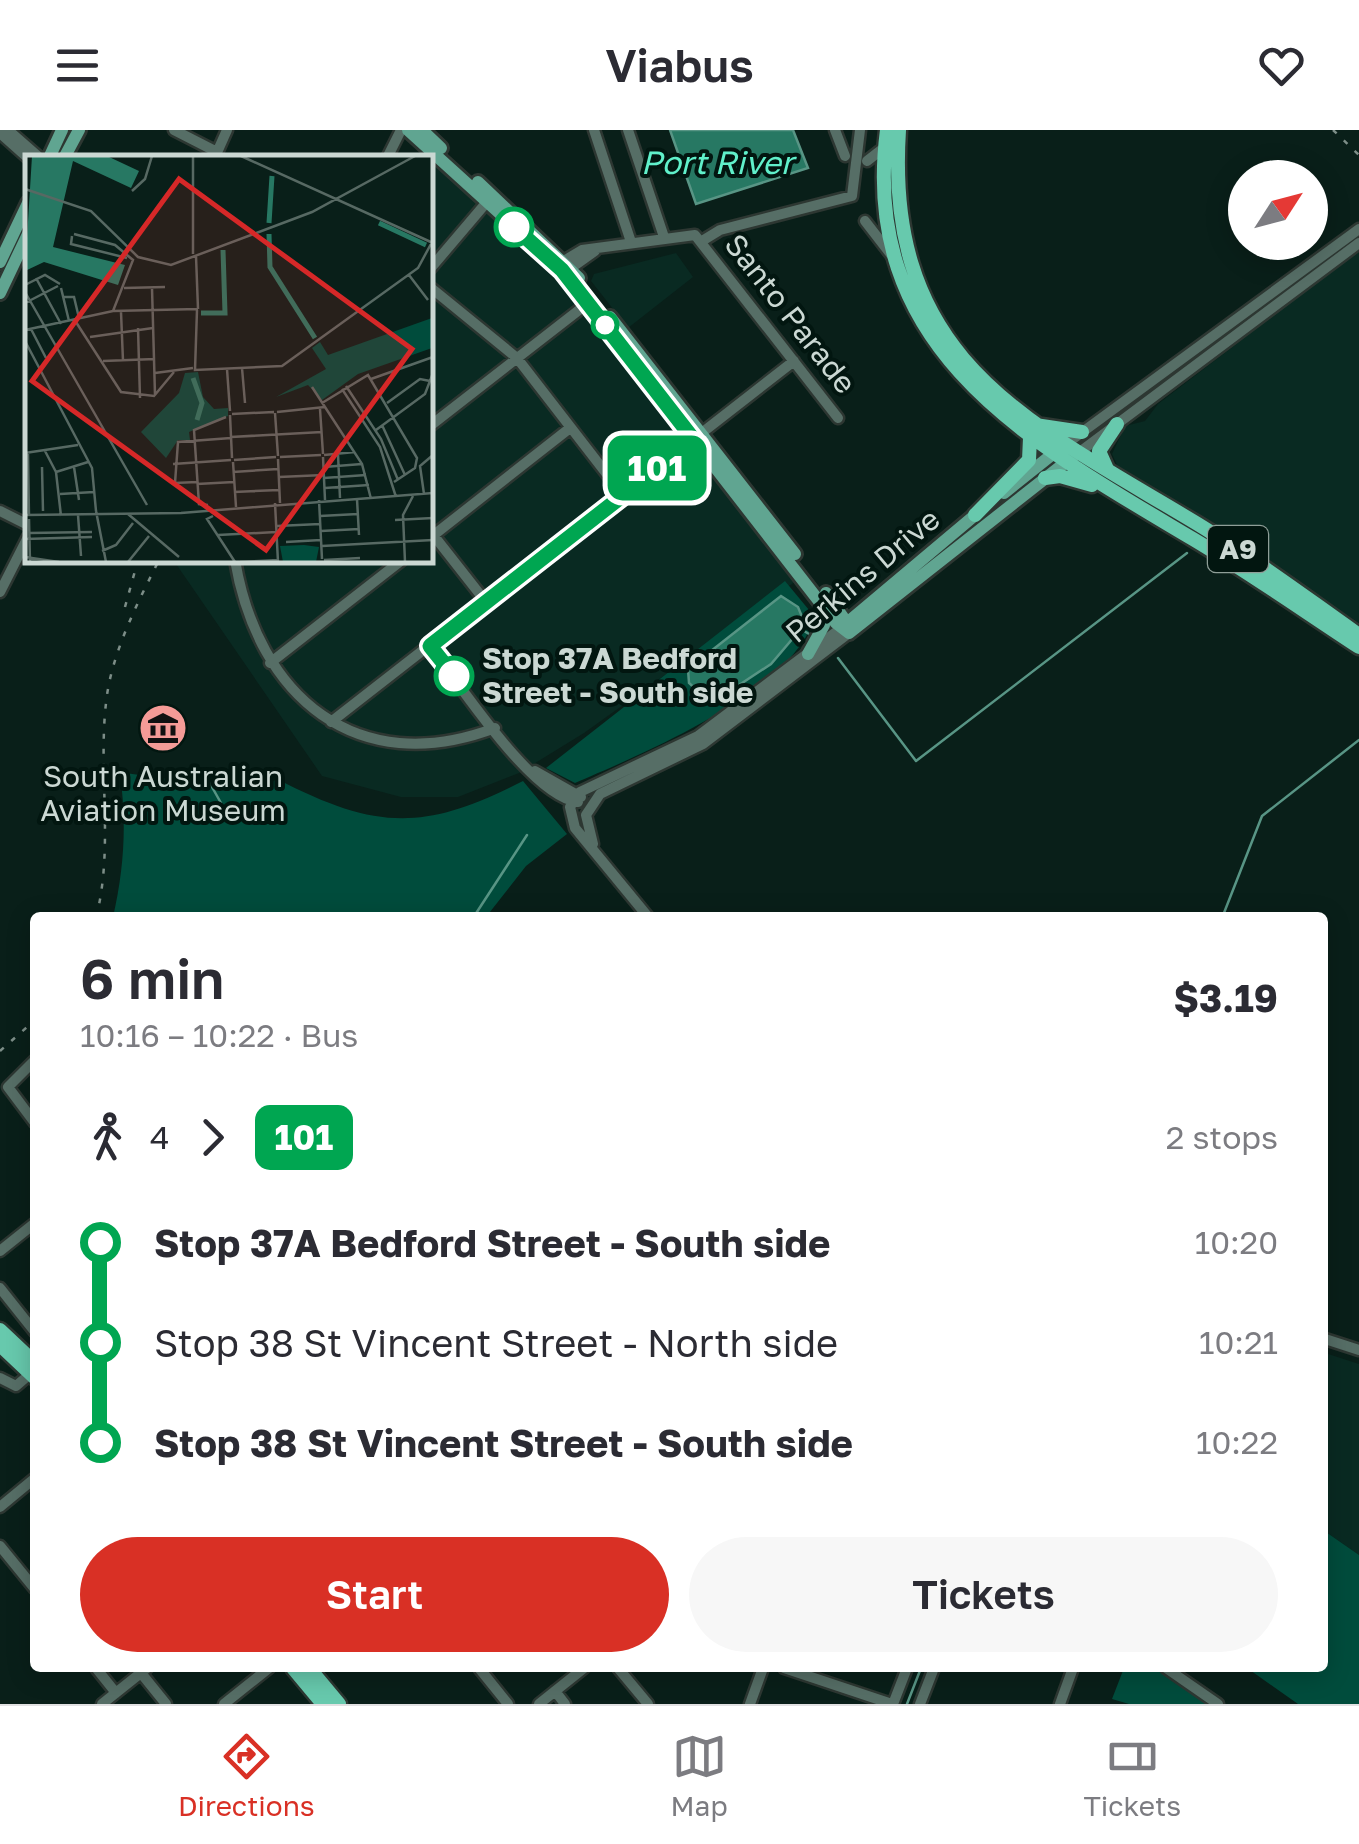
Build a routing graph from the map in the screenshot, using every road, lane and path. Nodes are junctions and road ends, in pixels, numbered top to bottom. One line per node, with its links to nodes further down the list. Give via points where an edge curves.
1 (62, 130): 18 (main road)
2 (79, 130): 19 (main road)
3 (174, 130): 15 (street)
4 (228, 130): 15 (street)
5 (405, 130): 20 (street); 23 (main road)
6 (594, 130): 30 (street)
7 (628, 130): 27 (street)
8 (887, 130): 14 (highway, A9)
9 (899, 130): 46 (highway, A9, via 897,197 922,292 966,364)
10 (426, 131): 23 (main road)
11 (859, 131): 12 (street); 29 (street, via 852,196 720,230)
12 (836, 132): 21 (street)
13 (3, 135): 16 (street); 17 (street)
14 (885, 146): 22 (street); 33 (highway, A9, via 886,198)
15 (216, 154)
16 (25, 155)
17 (35, 155)
18 (50, 155)
19 (66, 155)
20 (389, 155)
21 (846, 156)
22 (867, 161)
23 (490, 199): 34 (main road); 36 (street)
24 (25, 208): 32 (main road)
25 (865, 221): 33 (street)
26 (1359, 229): 47 (street, Perkins Drive)
27 (664, 236): 29 (street, via 687,232); 30 (street)
28 (25, 240): 35 (main road)
29 (702, 241): 41 (street, Santo Parade)
30 (632, 242): 34 (street, via 576,252)
31 (1359, 242): 43 (street, Perkins Drive)
32 (4, 243): 35 (main road)
33 (900, 266): 46 (highway, A9, via 958,373)
34 (565, 267): 39 (main road); 48 (main road)
35 (3, 268): 38 (main road)
36 (432, 268)
37 (432, 288): 40 (street)
38 (0, 293)
39 (588, 303): 40 (street); 48 (main road)
40 (516, 358): 44 (street); 45 (street)
41 (794, 361): 42 (street, Santo Parade); 48 (street)
42 (838, 418)
43 (1118, 423): 49 (street, Perkins Drive); 50 (highway, via 1099,452)
44 (432, 424)
45 (570, 428): 52 (street); 57 (street)
46 (1032, 431): 47 (highway); 49 (highway, A9); 55 (highway, via 1028,460)
47 (1082, 432): 49 (street, Perkins Drive)
48 (698, 436): 52 (street); 63 (main road)
49 (1065, 454): 50 (highway, A9); 51 (main road, Perkins Drive); 54 (highway, A9); 55 (main road, Perkins Drive)
50 (1110, 474): 68 (highway, A9, via 1229,544)
51 (1045, 478): 54 (highway, via 1085,482); 67 (main road, Perkins Drive)
52 (624, 495): 64 (street)
53 (0, 510): 56 (street)
54 (1146, 511): 65 (highway, A9)
55 (975, 515): 66 (main road, Perkins Drive)
56 (25, 523)
57 (432, 534)
58 (432, 536): 64 (street)
59 (25, 543): 62 (street)
60 (235, 562): 73 (street)
61 (399, 562): 73 (street)
62 (0, 592)
63 (824, 598): 66 (main road); 67 (main road); 71 (main road, via 824,625)
64 (486, 602): 69 (street)
65 (1295, 605): 70 (highway, A9); 72 (highway)
66 (863, 610): 67 (main road, Perkins Drive)
67 (846, 628): 71 (street, Perkins Drive); 77 (street, Perkins Drive, via 703,744)
68 (1359, 635)
69 (430, 646): 74 (street); 75 (street)
70 (1359, 648)
71 (808, 654): 76 (street, Perkins Drive, via 692,740)
72 (1359, 655)
73 (270, 662): 74 (street, via 300,699)
74 (331, 722): 75 (street, via 372,740 416,744)
75 (495, 728): 76 (street, via 543,785)
76 (574, 798): 77 (street); 78 (street, via 572,824)
77 (591, 803): 78 (street, via 586,828)
78 (598, 853): 79 (street)
79 (644, 912)
80 (30, 1065): 81 (street, via 8,1087)
81 (30, 1116)
82 (30, 1227): 83 (street)
83 (0, 1252)
84 (0, 1288): 85 (street)
85 (30, 1326)
86 (0, 1330): 90 (highway)
87 (1328, 1340): 89 (street)
88 (0, 1346): 91 (highway)
89 (1359, 1350)
90 (30, 1368)
91 (30, 1370)
92 (30, 1374): 93 (street, via 16,1386)
93 (0, 1378)
94 (30, 1482): 95 (street)
95 (0, 1507)
96 (0, 1546): 97 (street)
97 (30, 1583)
98 (99, 1672): 114 (street)
99 (142, 1672): 114 (street)
100 (145, 1672): 116 (street)
101 (264, 1672): 117 (street)
102 (296, 1672): 118 (highway)
103 (312, 1672): 119 (highway)
104 (482, 1672): 120 (street)
105 (579, 1672): 113 (street)
106 (621, 1672): 123 (street)
107 (757, 1672): 124 (street)
108 (796, 1672): 125 (street)
109 (905, 1672): 125 (street)
110 (932, 1672): 126 (street)
111 (1072, 1672): 127 (street)
112 (1172, 1672): 128 (street)
113 (554, 1691): 121 (street); 122 (street)
114 (116, 1693): 115 (street)
115 (102, 1704)
116 (166, 1704)
117 (224, 1704)
118 (323, 1704)
119 (339, 1704)
120 (508, 1704)
121 (539, 1704)
122 (565, 1704)
123 (648, 1704)
124 (750, 1704)
125 (893, 1704)
126 (920, 1704)
127 (1060, 1704)
128 (1218, 1704)

